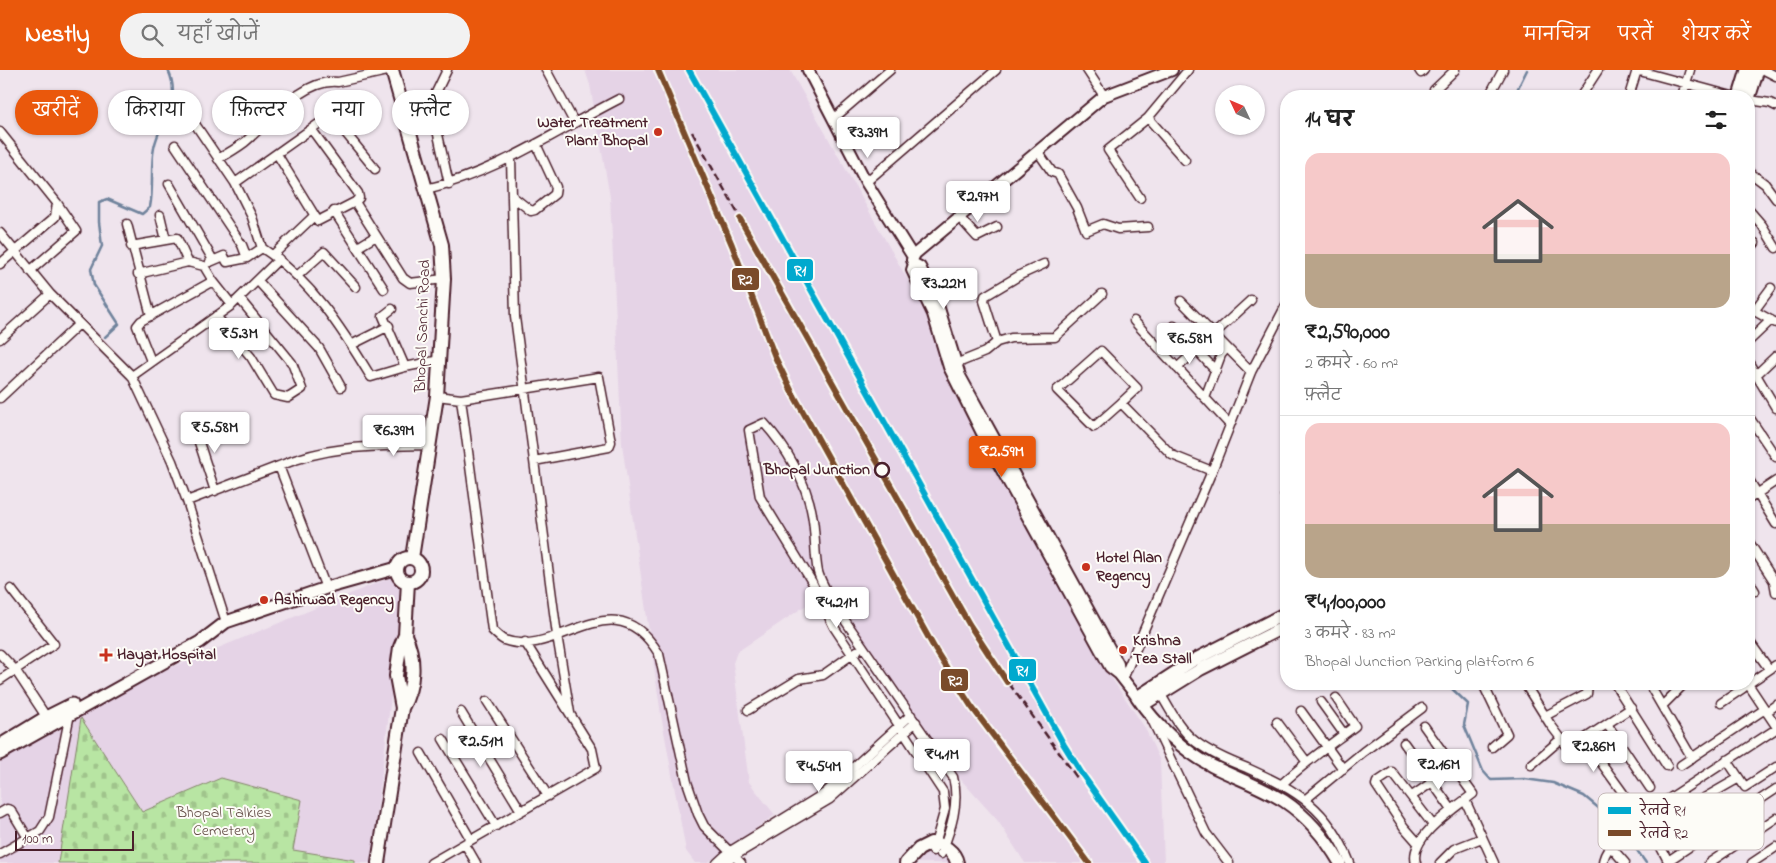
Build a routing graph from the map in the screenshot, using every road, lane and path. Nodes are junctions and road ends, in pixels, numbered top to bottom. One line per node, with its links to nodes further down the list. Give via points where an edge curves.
1 (392, 70): 45 (street, via 330,81 300,93 244,142); 53 (main road, Bhopal Sanchi Road)
2 (447, 70): 52 (street, via 431,103)
3 (546, 70): 36 (street)
4 (808, 70): 35 (street)
5 (890, 70): 35 (street)
6 (996, 70): 49 (street)
7 (1087, 70): 30 (street)
8 (1172, 70): 30 (street)
9 (1188, 70): 34 (street)
10 (1419, 70): 11 (street)
11 (1424, 70)
12 (1503, 70): 23 (street)
13 (1598, 70): 24 (street)
14 (1637, 70): 21 (street); 25 (street)
15 (1690, 70): 21 (street)
16 (1747, 70): 28 (main road)
17 (1758, 70): 29 (main road)
18 (1764, 70): 20 (street)
19 (1453, 71): 22 (street)
20 (1776, 76)
21 (1686, 84): 26 (street); 27 (street)
22 (1434, 90)
23 (1492, 90)
24 (1585, 90)
25 (1631, 90)
26 (1684, 90)
27 (1709, 90)
28 (1741, 90)
29 (1752, 90)
30 (1104, 96): 42 (street)
31 (619, 99): 36 (street)
32 (1755, 100): 33 (street)
33 (1776, 106)
34 (1148, 118): 46 (street); 56 (street, via 1108,152)
35 (833, 119): 49 (street)
36 (574, 122): 40 (street)
37 (312, 130): 43 (street); 47 (street, via 332,115); 57 (street, via 358,193 359,198)
38 (0, 132): 58 (street)
39 (202, 135): 45 (street)
40 (536, 144): 44 (street); 55 (street, via 556,187 555,194 531,211)
41 (175, 145): 76 (street, via 242,245)
42 (1038, 152): 62 (street); 66 (street, via 1052,172 1058,174 1086,231 1103,224 1118,229)
43 (277, 154): 50 (street); 61 (street)
44 (511, 158): 52 (street); 55 (street)
45 (218, 160): 50 (street)
46 (1185, 160)
47 (375, 169)
48 (1755, 176): 54 (street)
49 (866, 182): 78 (street)
50 (235, 183): 72 (street)
51 (169, 184): 77 (street)
52 (450, 184): 53 (street)
53 (426, 189): 86 (main road, Bhopal Sanchi Road, via 442,245)
54 (1775, 194)
55 (512, 196): 127 (street, via 515,317)
56 (1140, 198)
57 (355, 202): 59 (street); 68 (street)
58 (57, 203): 74 (street, via 55,217); 83 (street, via 76,231)
59 (334, 211): 61 (street, via 318,221); 71 (street)
60 (160, 215): 69 (street)
61 (314, 216): 75 (street)
62 (959, 217): 65 (street, via 976,238); 78 (street)
63 (1755, 217): 73 (street)
64 (127, 224): 70 (street)
65 (997, 226)
66 (1148, 227)
67 (0, 233): 74 (street)
68 (376, 236): 71 (street); 86 (street, via 407,281)
69 (166, 240): 70 (street); 79 (street, via 177,238)
70 (131, 246): 84 (street)
71 (358, 247): 91 (street)
72 (262, 248): 75 (street); 76 (street)
73 (1776, 248)
74 (14, 252): 80 (street); 83 (street)
75 (276, 257): 85 (street); 87 (street)
76 (247, 258): 77 (street, via 227,262 224,256)
77 (213, 260): 82 (street)
78 (914, 261): 119 (street, via 937,302)
79 (188, 262): 82 (street); 84 (street)
80 (0, 264)
81 (1044, 264): 112 (street, via 985,296)
82 (204, 266): 88 (street)
83 (30, 271): 92 (street)
84 (138, 274): 101 (street)
85 (297, 276): 89 (street, via 324,252); 113 (street)
86 (444, 279): 117 (main road, Bhopal Sanchi Road)
87 (258, 281): 94 (street); 126 (street, via 319,348)
88 (213, 282): 97 (street); 101 (street)
89 (356, 287)
90 (1771, 288): 98 (street)
91 (384, 289)
92 (50, 294): 106 (street); 111 (street)
93 (1102, 294): 112 (street, via 1055,337 1011,338)
94 (239, 298): 97 (street); 102 (street, via 292,363 302,389 288,398 274,395 251,357)
95 (1251, 300): 109 (street)
96 (1181, 301): 109 (street)
97 (232, 305): 102 (street)
98 (1755, 305)
99 (392, 309): 107 (street, via 383,316)
100 (1755, 311): 105 (street)
101 (151, 316): 118 (street, via 137,326)
102 (216, 316): 118 (street)
103 (1280, 316): 123 (street)
104 (1134, 321): 121 (street)
105 (1774, 322): 110 (street)
106 (79, 324): 125 (street); 129 (street)
107 (388, 326): 113 (street); 120 (street)
108 (1174, 326): 115 (street)
109 (1213, 334): 114 (street); 115 (street)
110 (1755, 336)
111 (0, 339)
112 (997, 342): 119 (street, via 985,352)
113 (352, 345): 120 (street, via 372,377)
114 (1227, 348): 122 (street); 123 (street)
115 (1197, 349): 121 (street); 122 (street)
116 (1776, 356): 124 (street)
117 (440, 360): 120 (street); 128 (main road, Bhopal Sanchi Road)
118 (151, 361): 125 (street)
119 (952, 365): 169 (street, via 1002,462 1038,514)
120 (405, 367)
121 (1177, 368): 130 (street)
122 (1216, 371): 130 (street)
123 (1251, 372): 135 (street)
124 (1756, 375): 133 (street)
125 (132, 376): 146 (street)
126 (341, 387)
127 (525, 388): 131 (street); 139 (street); 139 (street, via 599,377 611,442 606,449)
128 (437, 396): 131 (street); 137 (main road, Bhopal Sanchi Road)
129 (0, 398)
130 (1205, 398): 135 (street)
131 (461, 399): 161 (street, via 492,630 503,640)
132 (1121, 403): 132 (street, via 1137,388 1101,351 1057,390 1094,428); 141 (street, via 1172,455)
133 (1775, 403)
134 (193, 424): 144 (street)
135 (1230, 426): 141 (street)
136 (1755, 426): 138 (street)
137 (428, 445): 140 (street, via 360,446 324,451); 149 (main road, Bhopal Sanchi Road)
138 (1776, 457)
139 (534, 461): 160 (street)
140 (279, 466): 144 (street); 152 (street)
141 (1212, 471): 169 (street)
142 (1776, 481): 145 (street)
143 (1755, 489): 145 (street)
144 (215, 491): 146 (street)
145 (1757, 492): 147 (street)
146 (187, 501): 158 (street)
147 (1776, 524)
148 (1755, 551): 154 (street, via 1774,581)
149 (412, 558): 150 (main road, via 400,561); 151 (main road, via 419,562 422,570 416,580)
150 (397, 568): 151 (main road, via 401,579); 152 (main road)
151 (408, 582): 258 (main road, via 405,634 396,676 402,708)
152 (326, 588): 158 (main road)
153 (11, 589): 168 (street, via 54,644)
154 (1776, 592)
155 (829, 595): 156 (street); 156 (street, via 818,572 808,496 775,435 764,422 749,430 760,497); 162 (street)
156 (820, 599): 165 (street)
157 (1280, 617): 166 (main road)
158 (226, 622): 190 (main road)
159 (1280, 629): 166 (main road)
160 (556, 636): 161 (street); 195 (street); 256 (street, via 611,620 627,623 652,643 659,654 694,804 704,826)
161 (525, 642): 195 (street)
162 (862, 647): 165 (street); 198 (street)
163 (1755, 648): 167 (street)
164 (0, 654): 168 (street)
165 (852, 654): 191 (street, via 823,675 799,680); 204 (street)
166 (1197, 665): 180 (main road); 182 (main road)
167 (1773, 667): 170 (street)
168 (16, 670): 171 (street); 199 (street)
169 (1121, 677): 182 (street)
170 (1755, 678)
171 (0, 680)
172 (1487, 690): 211 (street, via 1507,734)
173 (1529, 690): 197 (street)
174 (1587, 690): 197 (street, via 1586,694)
175 (1619, 690): 189 (street)
176 (1653, 690): 187 (street)
177 (1678, 690): 187 (street)
178 (1738, 690): 185 (street)
179 (1747, 690): 192 (street)
180 (1160, 693): 182 (main road); 226 (street, via 1178,723 1194,741)
181 (1336, 698): 205 (street, via 1355,724)
182 (1140, 701): 196 (main road)
183 (487, 702): 232 (street)
184 (1321, 702): 205 (street)
185 (1721, 703)
186 (1776, 705): 192 (street)
187 (1662, 706): 215 (street)
188 (1422, 708): 223 (street)
189 (1630, 708): 201 (street); 219 (street)
190 (71, 709): 199 (main road); 244 (street, via 49,818 40,831)
191 (748, 710)
192 (1766, 710): 203 (street); 215 (street)
193 (1300, 711): 212 (street)
194 (461, 712): 239 (street)
195 (570, 713): 232 (street, via 592,749 596,768)
196 (1151, 716): 268 (street, via 1206,834); 269 (main road, via 1210,764 1284,801 1318,830)
197 (1545, 716): 207 (street)
198 (913, 718): 204 (street); 249 (street, via 953,777 956,790 954,813)
199 (49, 720): 210 (main road); 213 (main road)
200 (1277, 722): 217 (street)
201 (1607, 724): 208 (street); 227 (street)
202 (1424, 726): 222 (street)
203 (1776, 728): 216 (street)
204 (901, 729): 249 (street, via 943,792 945,809); 256 (street, via 830,799)
205 (1344, 734): 212 (street)
206 (443, 739): 242 (street)
207 (1561, 739): 208 (street, via 1570,749); 218 (street)
208 (1584, 739): 229 (street)
209 (1404, 743): 225 (street)
210 (0, 745)
211 (1492, 747)
212 (1328, 748): 217 (street); 223 (street)
213 (0, 754)
214 (421, 754): 246 (street)
215 (1692, 758): 220 (street)
216 (1727, 760): 224 (street); 230 (street)
217 (1306, 761): 226 (street)
218 (1531, 765)
219 (1667, 766)
220 (1681, 766)
221 (1776, 767): 224 (street, via 1745,787)
222 (1453, 768): 225 (street); 236 (street, via 1473,794)
223 (1343, 769): 235 (street)
224 (1738, 778): 231 (street)
225 (1432, 782): 233 (street); 237 (street)
226 (1282, 784): 235 (street)
227 (1650, 788)
228 (1776, 789): 234 (street)
229 (1623, 793)
230 (1677, 793)
231 (1713, 793)
232 (548, 796): 239 (street)
233 (1412, 796): 241 (street); 247 (street, via 1392,772 1376,784)
234 (1764, 797)
235 (1306, 799): 270 (street, via 1331,828)
236 (1465, 800): 237 (street); 245 (street)
237 (1452, 810): 241 (street)
238 (0, 812): 244 (street, via 11,810)
239 (521, 812): 242 (street)
240 (1776, 818): 243 (street)
241 (1433, 825): 247 (street)
242 (496, 826): 246 (street)
243 (1764, 826)
244 (28, 838): 255 (street)
245 (1482, 838): 272 (street, via 1454,850); 273 (street)
246 (468, 842): 257 (street); 260 (street)
247 (1420, 844): 271 (street, via 1414,851)
248 (1776, 848): 277 (street)
249 (939, 849): 264 (main road, via 926,845); 265 (main road); 266 (main road); 267 (main road, via 956,857)
250 (1607, 850): 274 (street)
251 (1614, 850): 275 (street)
252 (1662, 850): 253 (street, via 1668,860)
253 (1683, 850)
254 (1728, 850): 276 (street)
255 (0, 854)
256 (731, 854): 261 (street); 262 (street); 263 (street)
257 (443, 860): 259 (street)
258 (378, 863)
259 (431, 863)
260 (476, 863)
261 (717, 863)
262 (726, 863)
263 (741, 863)
264 (906, 863)
265 (917, 863)
266 (953, 863)
267 (957, 863)
268 (1229, 863)
269 (1340, 863)
270 (1350, 863)
271 (1416, 863)
272 (1440, 863)
273 (1494, 863)
274 (1603, 863)
275 (1625, 863)
276 (1709, 863)
277 (1752, 863)

